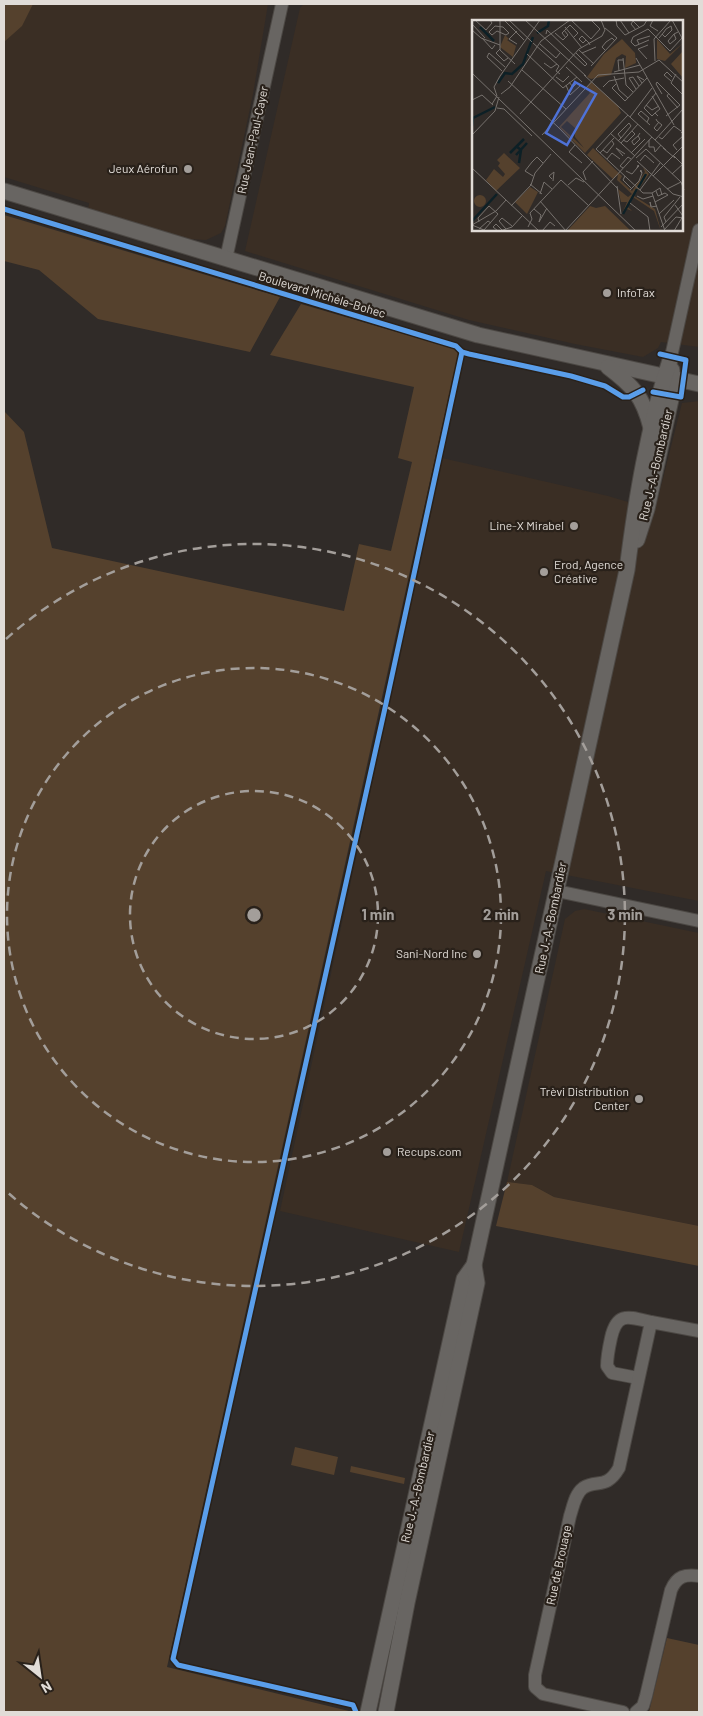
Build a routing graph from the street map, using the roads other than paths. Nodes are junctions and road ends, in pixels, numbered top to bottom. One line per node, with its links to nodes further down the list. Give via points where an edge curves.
1 (282, 4): 4 (street, Rue Jean-Paul-Cayer)
2 (4, 191): 4 (street, Boulevard Michèle-Bohec)
3 (699, 230): 5 (street, Rue J.-A.-Bombardier)
4 (226, 259): 6 (street, Boulevard Michèle-Bohec, via 478,335)
5 (671, 357): 7 (street, Rue J.-A.-Bombardier)
6 (602, 364): 7 (street, Boulevard Michèle-Bohec); 9 (street, via 636,390)
7 (668, 378): 8 (street, Boulevard Michèle-Bohec); 9 (street, Rue J.-A.-Bombardier); 10 (street, Rue J.-A.-Bombardier, via 672,395 648,509)
8 (699, 384)
9 (651, 430): 10 (street, Rue J.-A.-Bombardier, via 634,507)
10 (627, 570): 11 (street, Rue J.-A.-Bombardier)
11 (557, 891): 12 (street); 13 (street, Rue J.-A.-Bombardier)
12 (699, 921)
13 (474, 1266): 18 (street, Rue J.-A.-Bombardier, via 464,1279); 19 (street, Rue J.-A.-Bombardier, via 477,1283)
14 (651, 1322): 15 (street); 16 (street, Rue de Brouage); 16 (street, via 629,1317 620,1319 614,1326 607,1366 612,1373)
15 (699, 1331)
16 (638, 1378): 20 (street, Rue de Brouage, via 619,1468 613,1478 584,1487 577,1495 535,1675 535,1686 543,1694)
17 (699, 1576): 21 (street, via 687,1575 673,1585 657,1668 643,1706)
18 (368, 1712)
19 (386, 1712)
20 (623, 1712)
21 (636, 1712)

